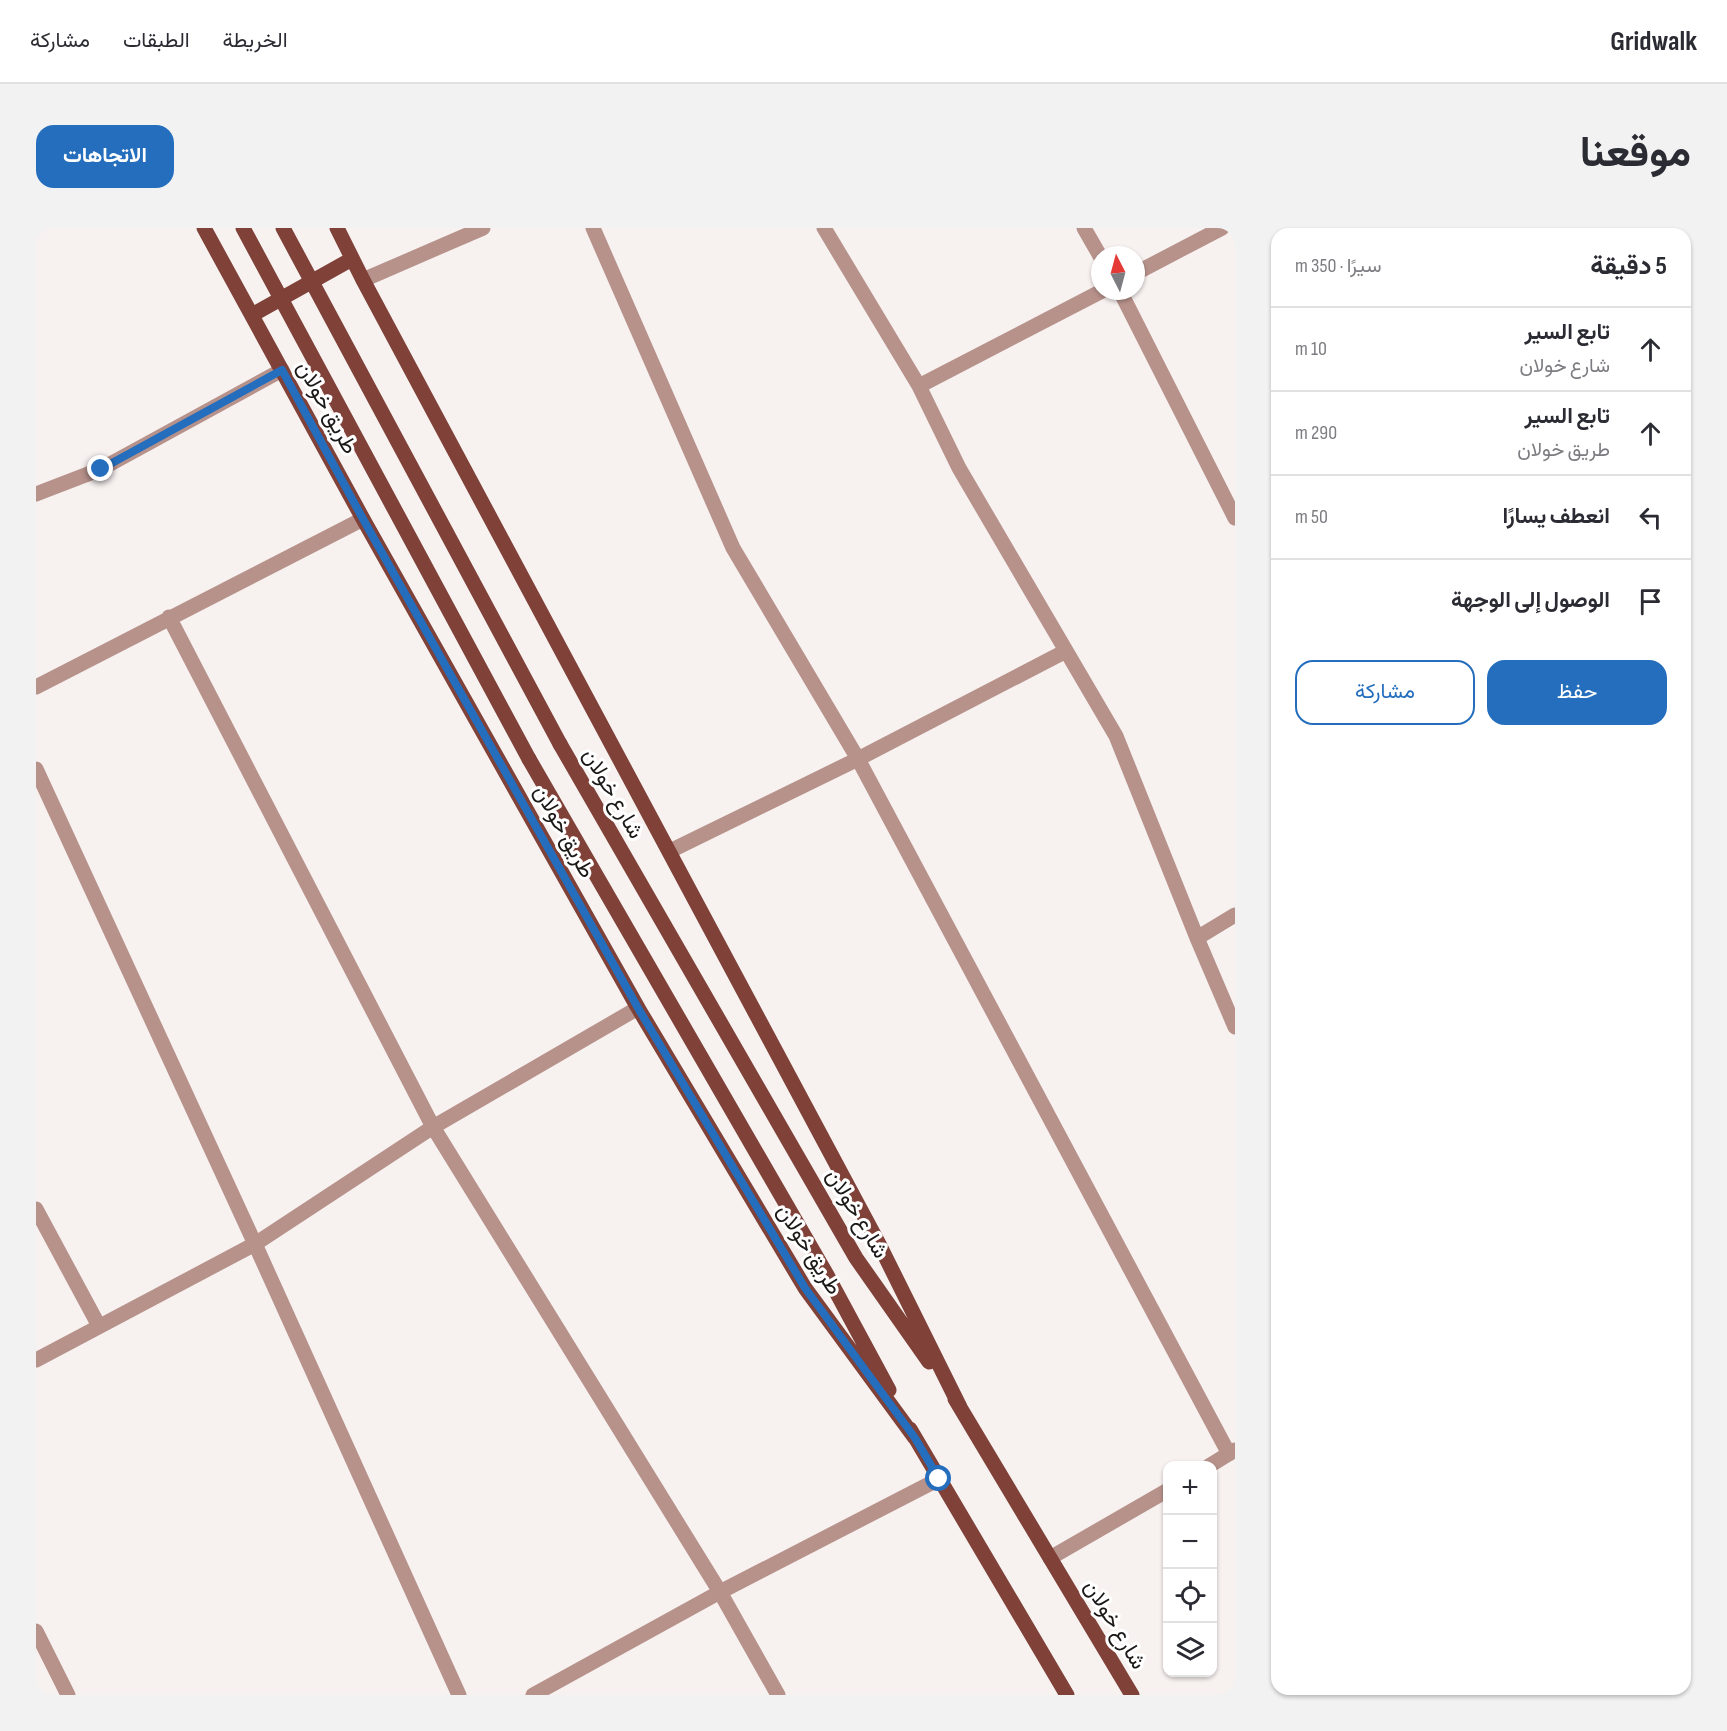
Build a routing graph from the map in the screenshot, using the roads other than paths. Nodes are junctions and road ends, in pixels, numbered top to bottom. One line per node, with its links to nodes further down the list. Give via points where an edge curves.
1 (204, 228): 16 (main road, طريق خولان)
2 (243, 228): 39 (main road, طريق خولان, bridge, via 529,759 821,1265)
3 (283, 228): 25 (main road, طريق خولان, bridge)
4 (337, 228): 11 (main road)
5 (483, 228): 13 (street)
6 (593, 228): 26 (street, via 733,548)
7 (824, 228): 18 (street)
8 (1084, 228): 10 (street)
9 (1222, 228): 12 (street)
10 (1094, 246)
11 (352, 259): 13 (main road); 16 (main road)
12 (1145, 268)
13 (363, 280): 28 (main road)
14 (1091, 297): 18 (street)
15 (1125, 300): 20 (street)
16 (252, 315): 17 (main road, طريق خولان)
17 (282, 370): 19 (street, via 101,469); 21 (main road, طريق خولان)
18 (919, 386): 23 (street, via 959,468)
19 (36, 494)
20 (1235, 518)
21 (363, 519): 22 (street); 31 (main road, طريق خولان)
22 (169, 617): 24 (street); 33 (street)
23 (1066, 651): 26 (street); 30 (street, via 1116,736)
24 (36, 687)
25 (560, 744): 38 (main road, شارع خولان, via 856,1258)
26 (858, 759): 28 (street); 40 (street)
27 (36, 769): 35 (street)
28 (670, 851): 38 (main road, via 879,1244)
29 (1235, 915): 30 (street)
30 (1197, 939): 32 (street)
31 (638, 1008): 33 (street); 39 (main road, طريق خولان, via 805,1288)
32 (1235, 1027)
33 (433, 1127): 35 (street); 45 (street)
34 (36, 1209): 36 (street)
35 (255, 1244): 36 (street); 48 (street)
36 (99, 1326): 37 (street)
37 (36, 1360)
38 (960, 1407): 44 (main road, شارع خولان)
39 (915, 1438): 42 (main road)
40 (1232, 1452): 41 (street)
41 (1217, 1461)
42 (939, 1479): 45 (street); 51 (main road)
43 (1163, 1492): 44 (street)
44 (1050, 1558): 52 (main road, شارع خولان)
45 (720, 1592): 49 (street); 50 (street)
46 (36, 1631): 47 (street)
47 (68, 1695)
48 (459, 1695)
49 (533, 1695)
50 (778, 1695)
51 (1067, 1695)
52 (1132, 1695)

